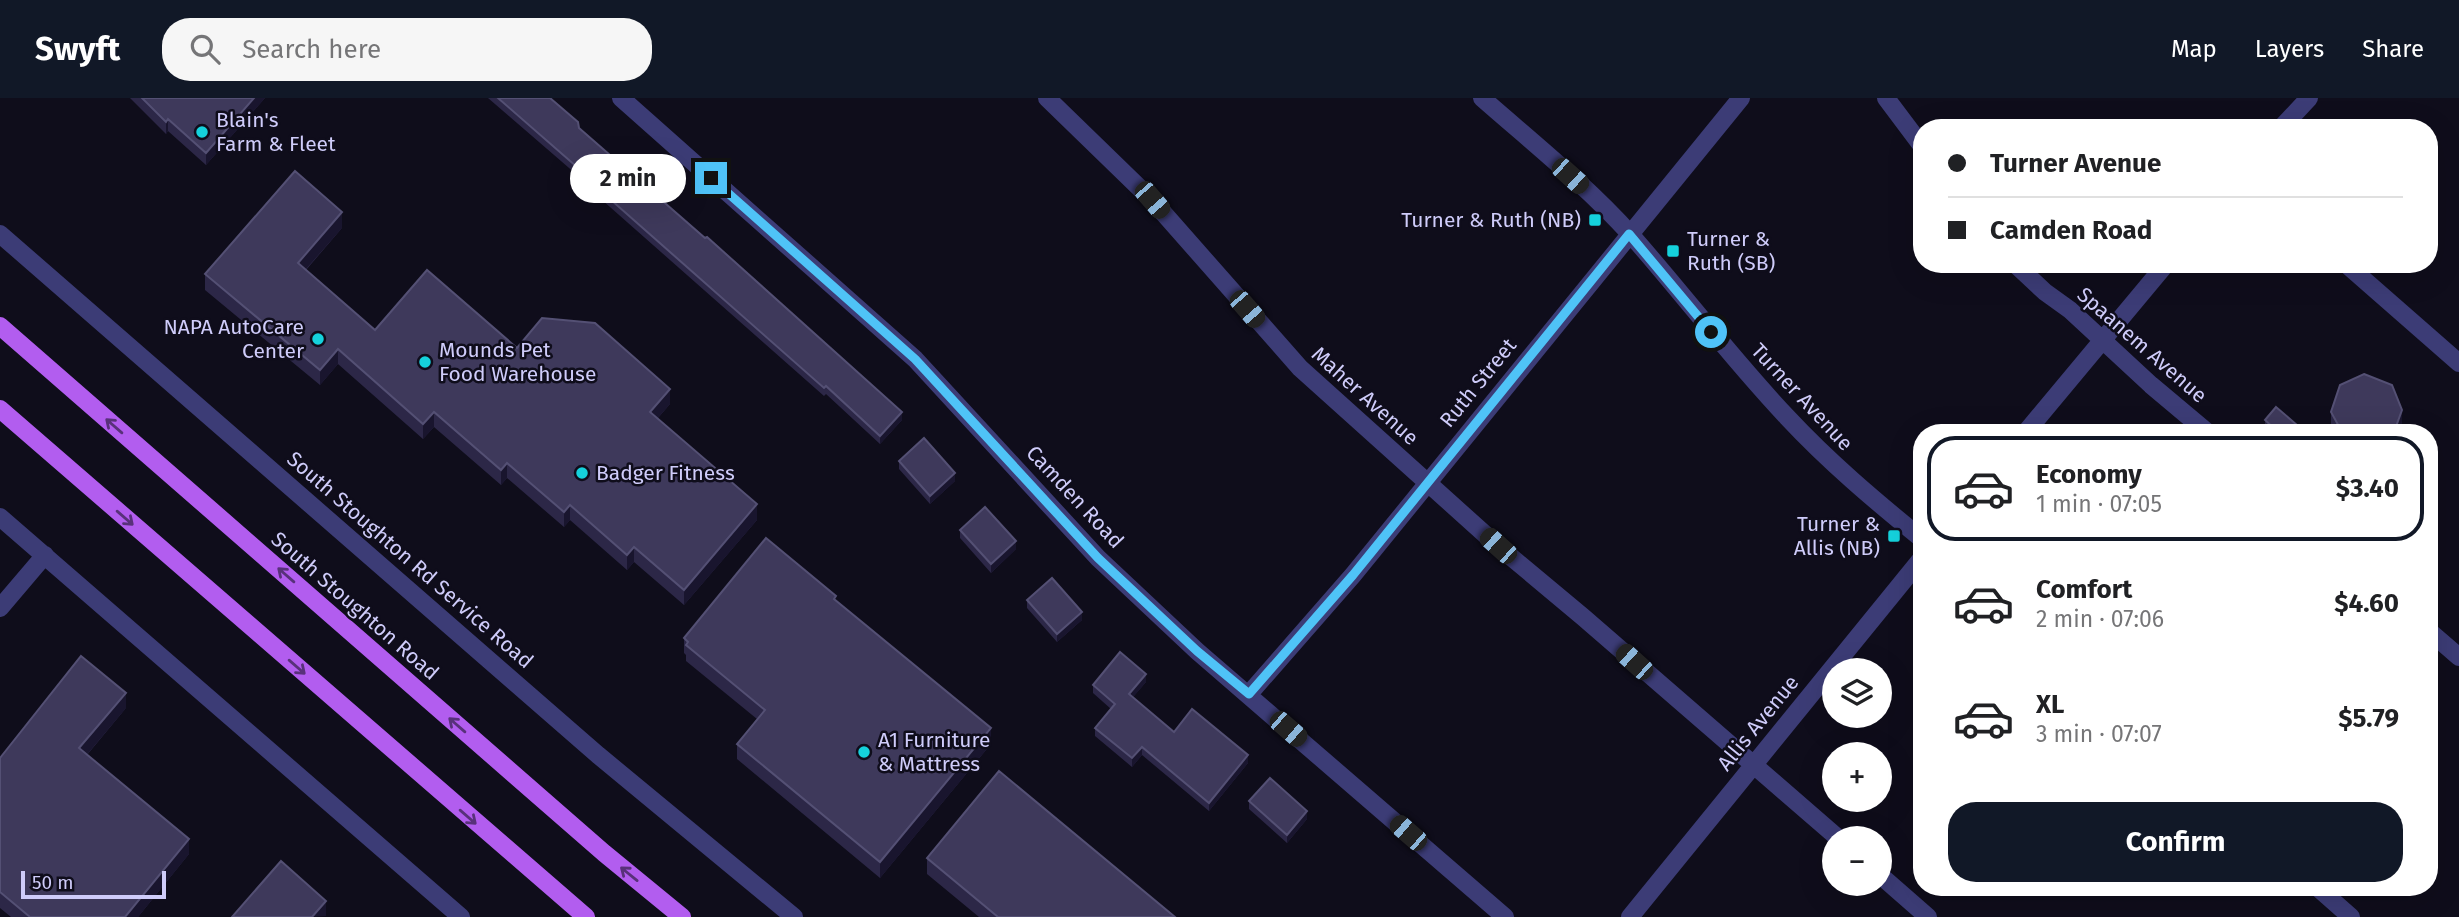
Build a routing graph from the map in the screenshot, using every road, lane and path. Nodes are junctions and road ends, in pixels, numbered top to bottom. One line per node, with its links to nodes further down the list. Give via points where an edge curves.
1 (621, 98): 28 (street, Camden Road, via 915,359 1098,558)
2 (1047, 98): 20 (street, Maher Avenue, via 1152,200 1300,368)
3 (1482, 98): 10 (street, Turner Avenue)
4 (1741, 98): 10 (street, Ruth Street)
5 (1886, 98): 8 (street)
6 (2309, 98): 7 (street)
7 (2289, 119)
8 (1913, 134)
9 (0, 234): 36 (street, South Stoughton Rd Service Road, via 598,755)
10 (1629, 234): 20 (street, Ruth Street); 22 (street, Turner Avenue, via 1787,417 1844,475)
11 (2025, 273): 15 (street, Spaanem Avenue)
12 (2159, 273): 15 (street)
13 (2356, 273): 16 (street)
14 (0, 326): 35 (main road, South Stoughton Road, one-way to 14)
15 (2103, 341): 18 (street); 19 (street, Spaanem Avenue)
16 (2459, 363)
17 (0, 409): 34 (main road, one-way to 34)
18 (2032, 424)
19 (2197, 424)
20 (1428, 484): 28 (street, Ruth Street); 29 (street, Maher Avenue)
21 (0, 517): 23 (street)
22 (1913, 532)
23 (45, 555): 25 (street); 33 (street)
24 (1913, 569): 29 (street, Allis Avenue)
25 (0, 608)
26 (2438, 639): 27 (street)
27 (2459, 657)
28 (1249, 694): 37 (street, Camden Road)
29 (1753, 765): 30 (street, Maher Avenue); 38 (street, Allis Avenue)
30 (1824, 826)
31 (1892, 886): 39 (street)
32 (2327, 896): 40 (street)
33 (461, 917)
34 (586, 917)
35 (682, 917)
36 (794, 917)
37 (1505, 917)
38 (1630, 917)
39 (1928, 917)
40 (2351, 917)

